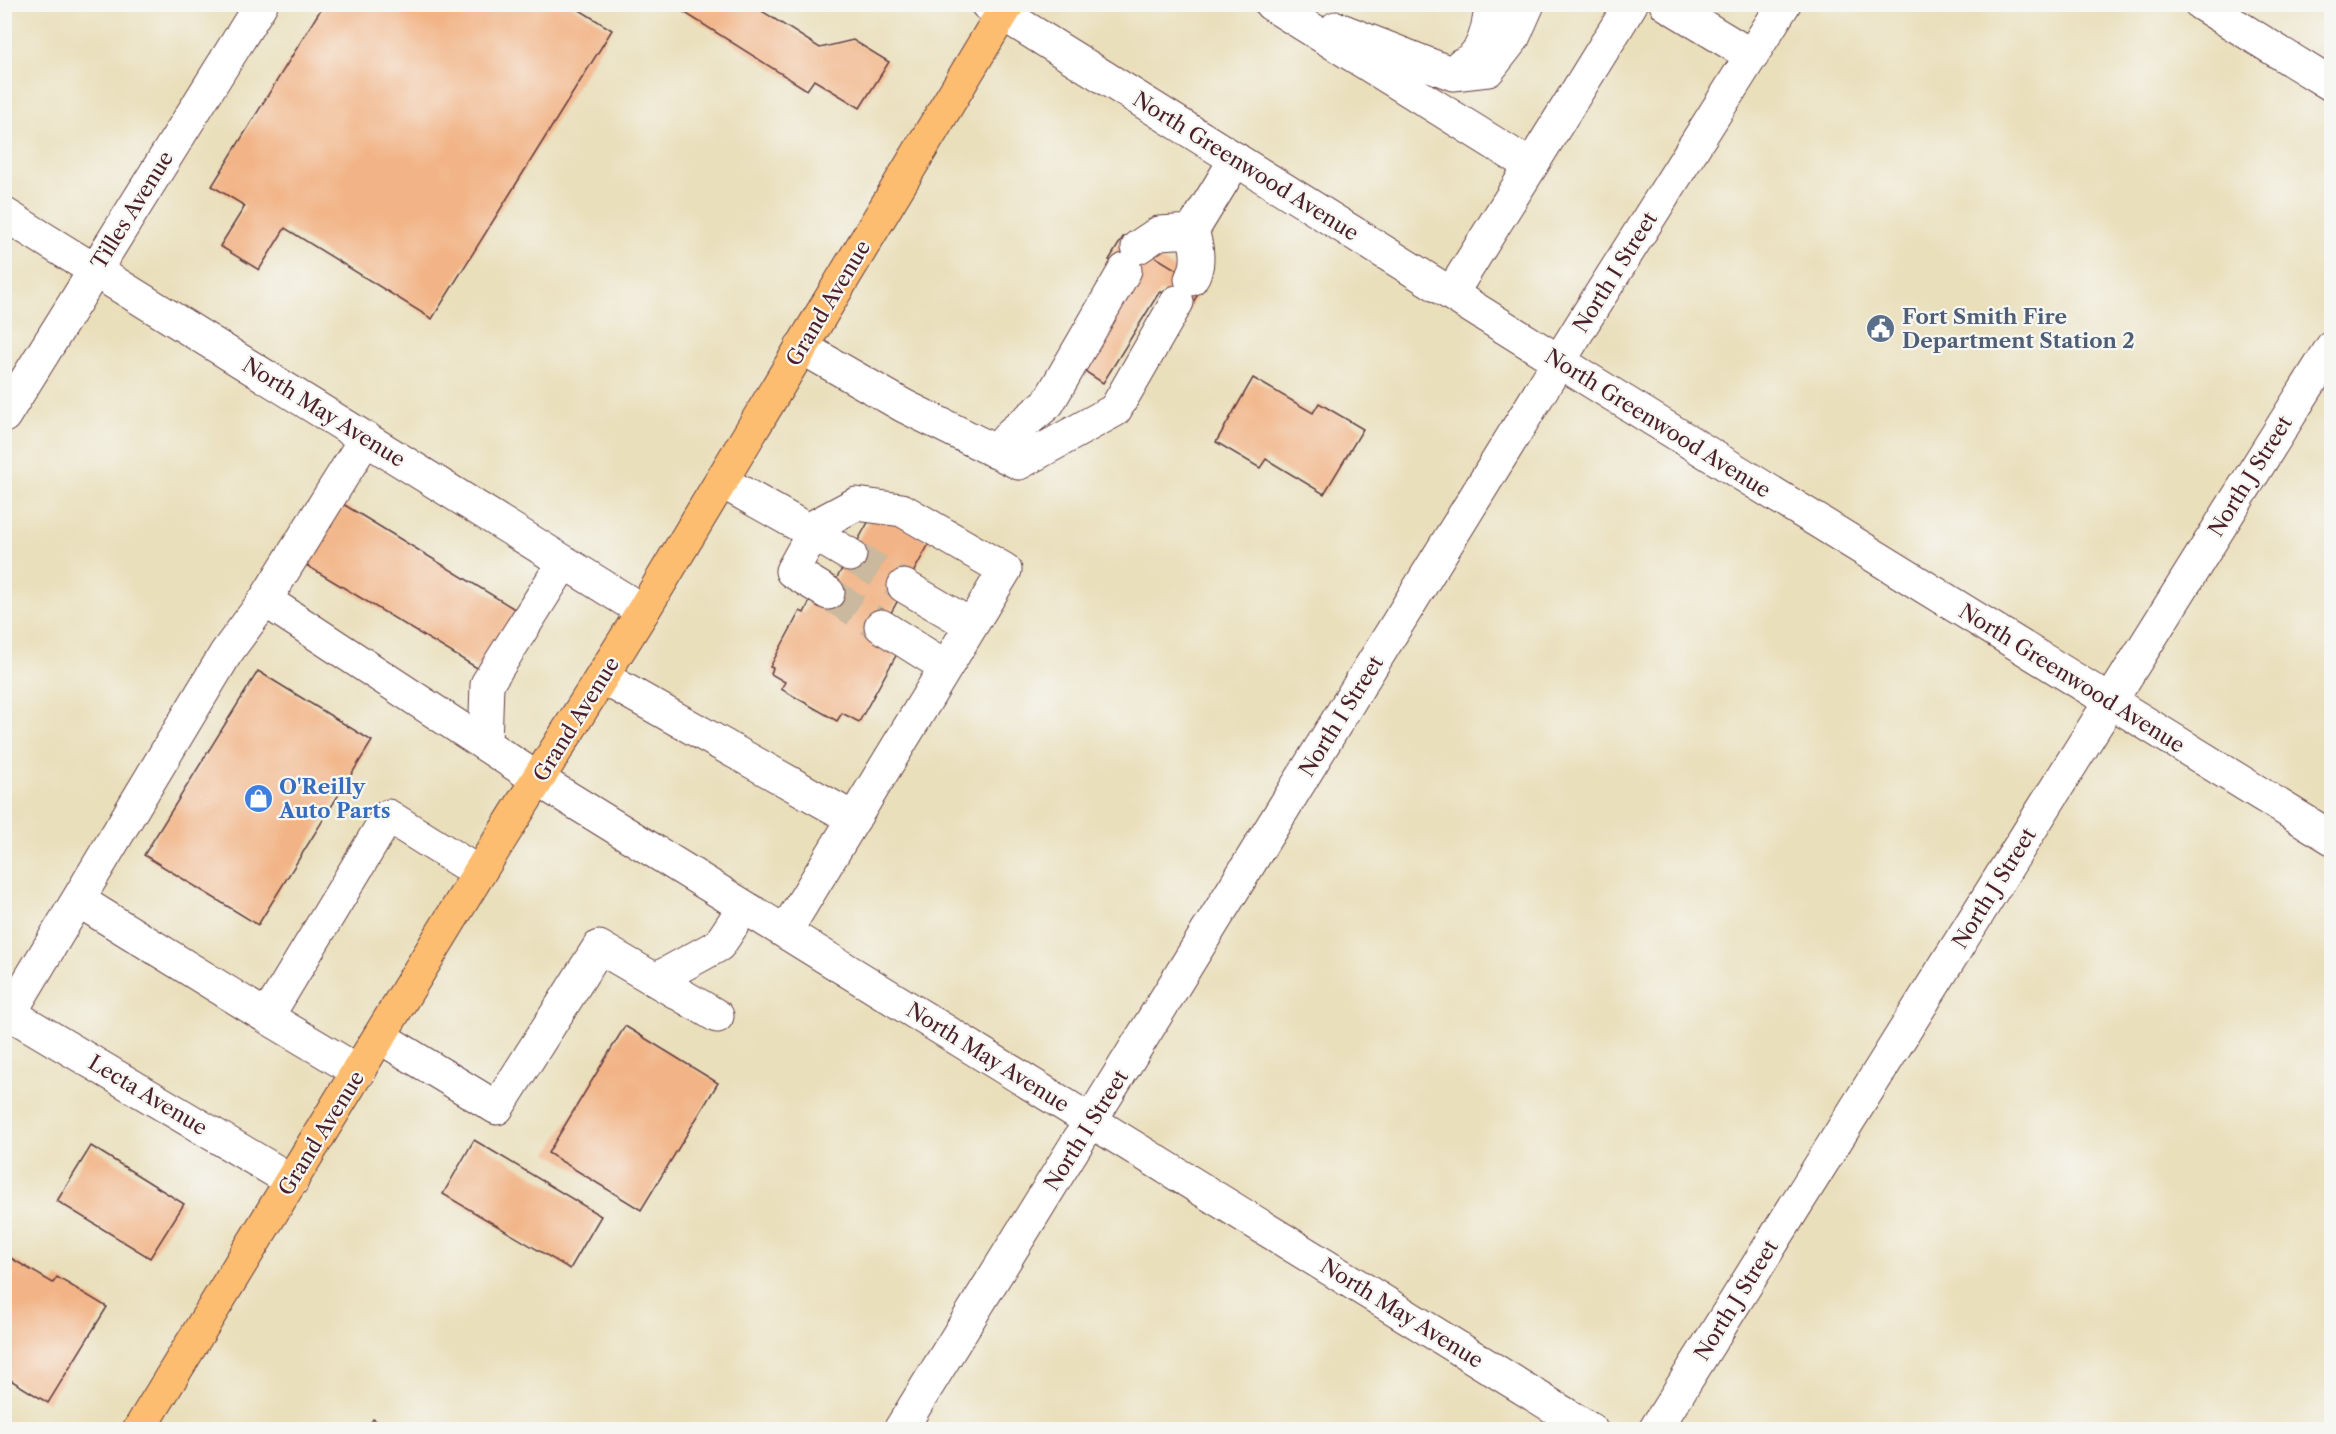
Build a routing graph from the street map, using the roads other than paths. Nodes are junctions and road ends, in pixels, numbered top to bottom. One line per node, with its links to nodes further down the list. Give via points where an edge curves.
1 (261, 4): 17 (street, Tilles Avenue)
2 (1272, 4): 11 (street); 14 (street)
3 (1492, 4): 11 (street, via 1487,36 1470,62)
4 (1528, 4): 11 (street, via 1513,38 1488,70 1453,74)
5 (1631, 4): 14 (street)
6 (1666, 4): 10 (street)
7 (1784, 4): 10 (street, North I Street)
8 (2201, 4): 12 (street)
9 (999, 8): 13 (street, North Greenwood Avenue); 19 (main road, Grand Avenue)
10 (1752, 56): 21 (street, North I Street)
11 (1445, 71)
12 (2331, 85)
13 (1236, 159): 16 (street); 18 (street, North Greenwood Avenue)
14 (1531, 166): 18 (street)
15 (4, 214): 17 (street, North May Avenue)
16 (1192, 231): 24 (street, via 1159,233 1132,258 1048,403); 24 (street, via 1198,248 1194,274 1115,410 1019,463)
17 (95, 270): 22 (street, Tilles Avenue); 23 (street, North May Avenue)
18 (1451, 294): 21 (street, North Greenwood Avenue)
19 (801, 347): 24 (street, via 904,406); 25 (main road, Grand Avenue)
20 (2331, 347): 37 (street, North J Street)
21 (1560, 362): 37 (street, North Greenwood Avenue); 52 (street, North I Street)
22 (4, 416)
23 (366, 438): 28 (street, North May Avenue); 31 (street)
24 (996, 452)
25 (721, 481): 26 (street); 32 (main road, Grand Avenue)
26 (813, 533): 27 (street); 30 (street, via 792,571); 33 (street, via 817,525 856,504 902,510 995,564 1005,570)
27 (850, 555)
28 (564, 562): 32 (street, North May Avenue); 38 (street, via 487,684)
29 (904, 586): 33 (street)
30 (828, 593)
31 (266, 600): 38 (street, North May Avenue); 43 (street, via 226,653)
32 (643, 611): 36 (main road, Grand Avenue)
33 (971, 625): 35 (street)
34 (881, 626): 35 (street)
35 (946, 667): 40 (street)
36 (602, 677): 39 (main road, Grand Avenue); 40 (street)
37 (2110, 701): 41 (street, North Greenwood Avenue); 57 (street, North J Street)
38 (485, 744): 39 (street, North May Avenue)
39 (539, 780): 42 (main road, Grand Avenue); 44 (street, North May Avenue)
40 (854, 819): 45 (street)
41 (2331, 838)
42 (479, 873): 49 (street, via 388,816); 50 (main road, Grand Avenue)
43 (78, 900): 47 (street); 49 (street)
44 (744, 907): 45 (street, North May Avenue); 46 (street, via 719,945)
45 (785, 932): 52 (street, North May Avenue)
46 (656, 980): 48 (street); 50 (street, via 599,946 497,1108)
47 (7, 1011): 53 (street, Lecta Avenue)
48 (717, 1016)
49 (267, 1017): 51 (street)
50 (380, 1036): 51 (main road, Grand Avenue)
51 (359, 1072): 53 (main road, Grand Avenue)
52 (1091, 1121): 55 (street, North I Street); 56 (street, North May Avenue)
53 (292, 1181): 54 (main road, Grand Avenue)
54 (139, 1430)
55 (900, 1430)
56 (1591, 1430)
57 (1655, 1430)

